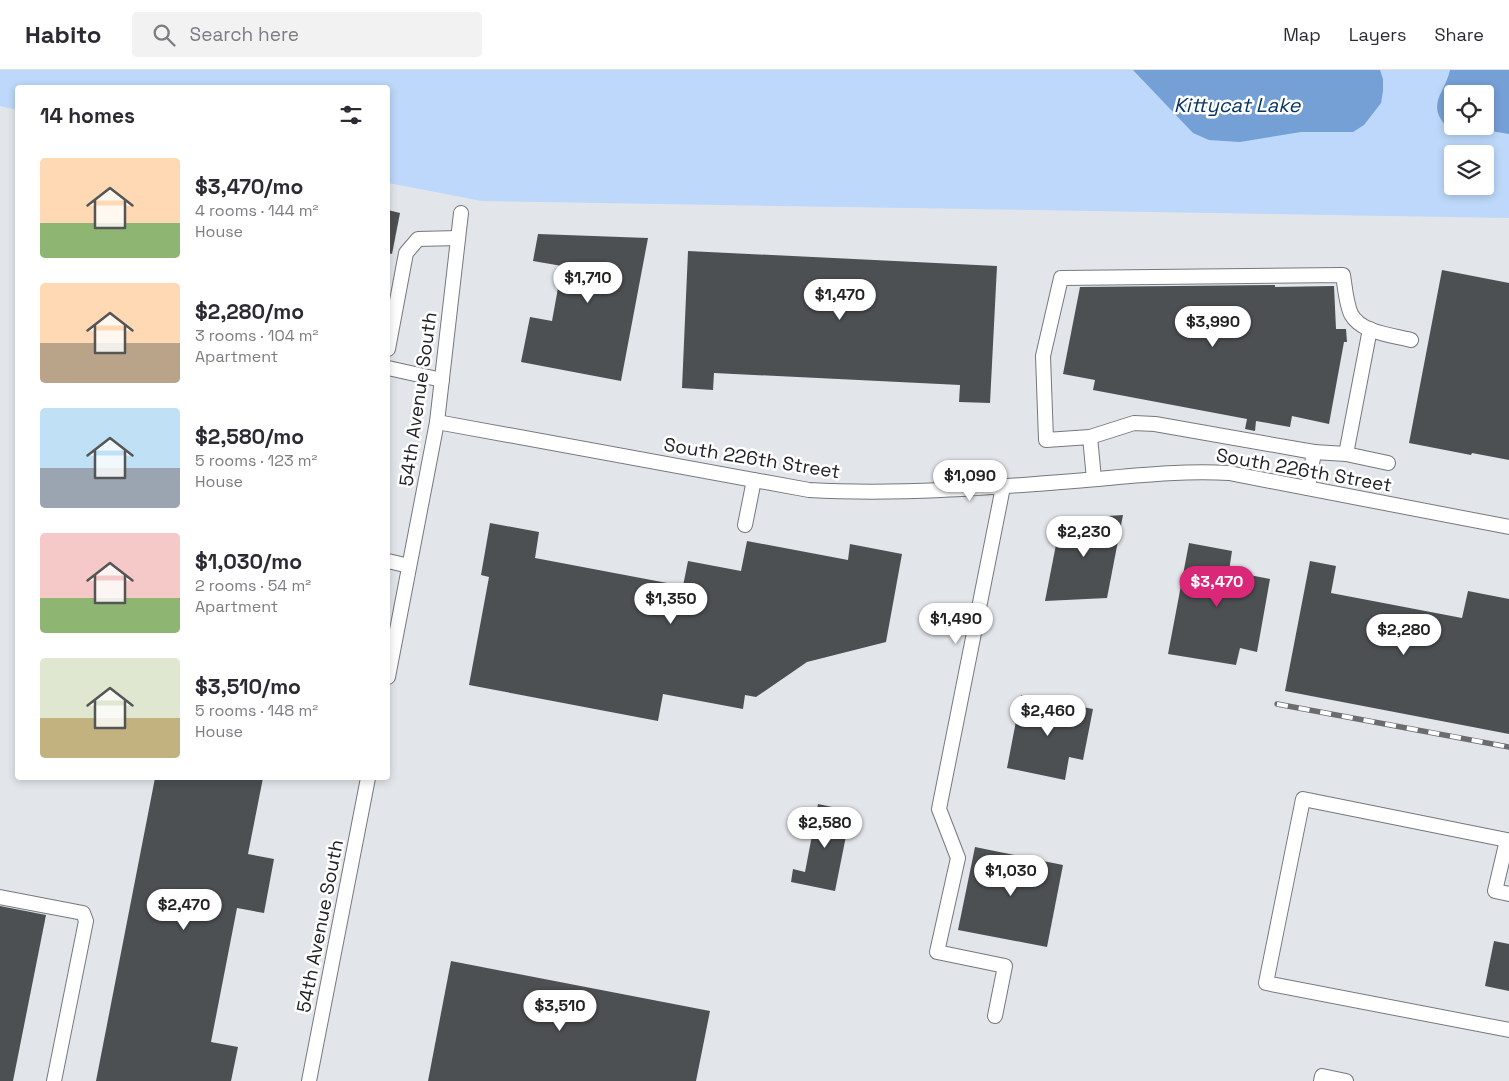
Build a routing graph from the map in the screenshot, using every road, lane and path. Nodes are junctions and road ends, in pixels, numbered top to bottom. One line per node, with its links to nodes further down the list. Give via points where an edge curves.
1 (461, 213): 2 (street, 54th Avenue South)
2 (458, 238): 4 (street, via 418,239 406,253); 7 (street, 54th Avenue South)
3 (1370, 329): 5 (street); 9 (street, via 1351,314 1343,275 1060,278 1043,356 1046,440); 11 (street)
4 (390, 337)
5 (1411, 340)
6 (390, 368): 7 (street)
7 (442, 380): 8 (street, 54th Avenue South)
8 (437, 422): 14 (street, South 226th Street); 20 (street, 54th Avenue South)
9 (1090, 437): 10 (street, via 1134,423 1155,424); 13 (street)
10 (1314, 452): 11 (street); 16 (street)
11 (1346, 454): 12 (street)
12 (1388, 463)
13 (1094, 479): 15 (street, South 226th Street); 16 (street, South 226th Street, via 1194,471 1229,473)
14 (754, 480): 15 (street, South 226th Street, via 809,490 858,493); 17 (street)
15 (1003, 487): 25 (street, via 938,810 958,858 937,952 1005,966)
16 (1308, 488): 18 (street, South 226th Street)
17 (746, 525)
18 (1509, 527)
19 (390, 562): 20 (street)
20 (409, 566): 21 (street, 54th Avenue South)
21 (390, 666)
22 (368, 780): 28 (street, 54th Avenue South)
23 (1509, 894): 26 (street, via 1495,891 1507,840 1303,800 1266,983)
24 (0, 897): 27 (street, via 83,913 86,921)
25 (995, 1016)
26 (1509, 1030)
27 (54, 1081)
28 (309, 1081)
29 (1321, 1081): 30 (street, via 1322,1076)
30 (1346, 1081)

